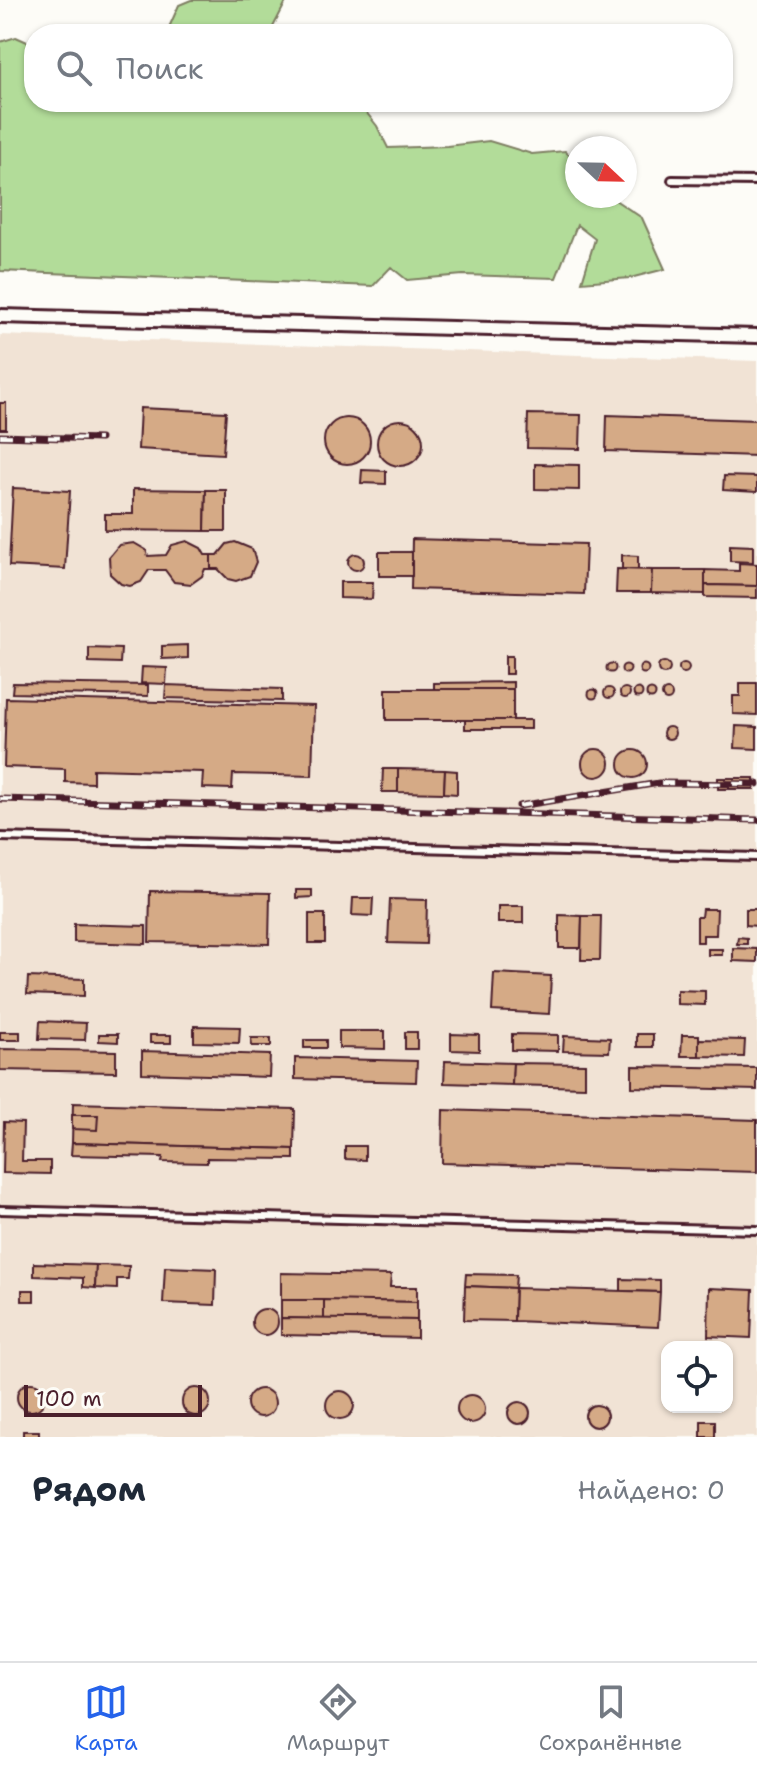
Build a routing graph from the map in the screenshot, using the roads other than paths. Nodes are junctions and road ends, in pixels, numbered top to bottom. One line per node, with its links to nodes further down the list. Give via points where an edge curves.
1 (672, 180): 2 (lane)
2 (757, 181)
3 (0, 316): 4 (street)
4 (757, 336)
5 (0, 837): 6 (lane)
6 (757, 857)
7 (0, 1210): 8 (lane)
8 (757, 1230)

